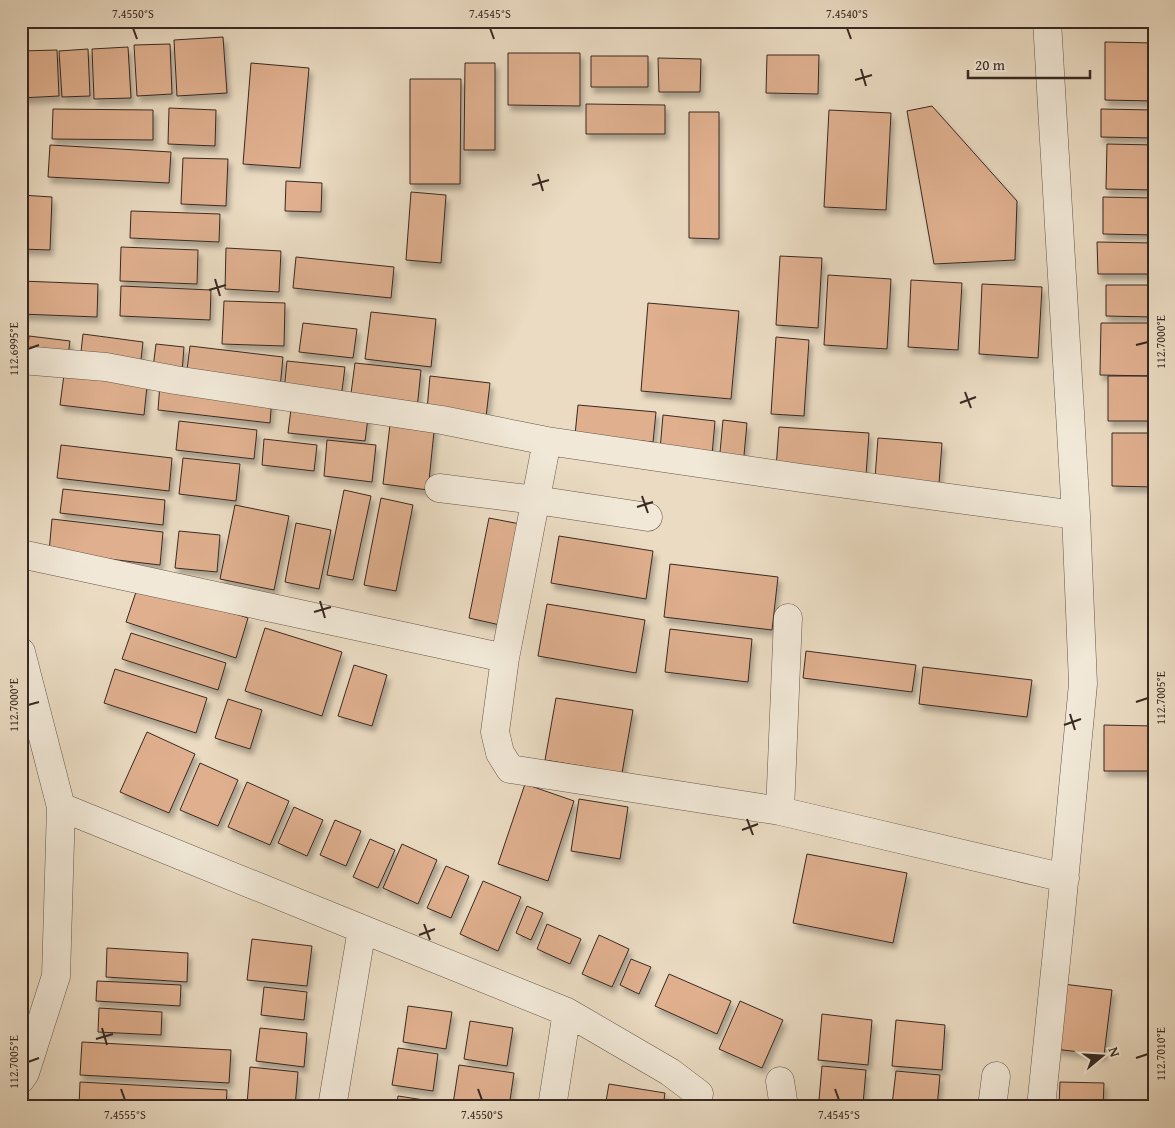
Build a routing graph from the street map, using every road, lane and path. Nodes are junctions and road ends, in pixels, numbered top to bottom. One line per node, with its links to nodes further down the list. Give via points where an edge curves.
1 (1047, 21): 6 (street)
2 (21, 360): 3 (street, via 106,367 442,420)
3 (547, 441): 5 (street); 6 (street)
4 (439, 488): 5 (street)
5 (536, 500): 7 (street); 11 (street)
6 (1076, 515): 14 (street, via 1083,684)
7 (648, 516)
8 (21, 554): 11 (street)
9 (788, 618): 13 (street)
10 (21, 652): 12 (street)
11 (505, 658): 13 (street, via 495,732 500,753 510,769)
12 (61, 807): 15 (street); 18 (street, via 56,976)
13 (780, 811): 14 (street)
14 (1065, 878): 23 (street)
15 (362, 930): 16 (street); 20 (street)
16 (566, 1012): 19 (street, via 670,1072); 21 (street)
17 (996, 1076): 22 (street)
18 (21, 1080)
19 (699, 1094)
20 (332, 1107)
21 (552, 1107)
22 (992, 1107)
23 (1041, 1107)

